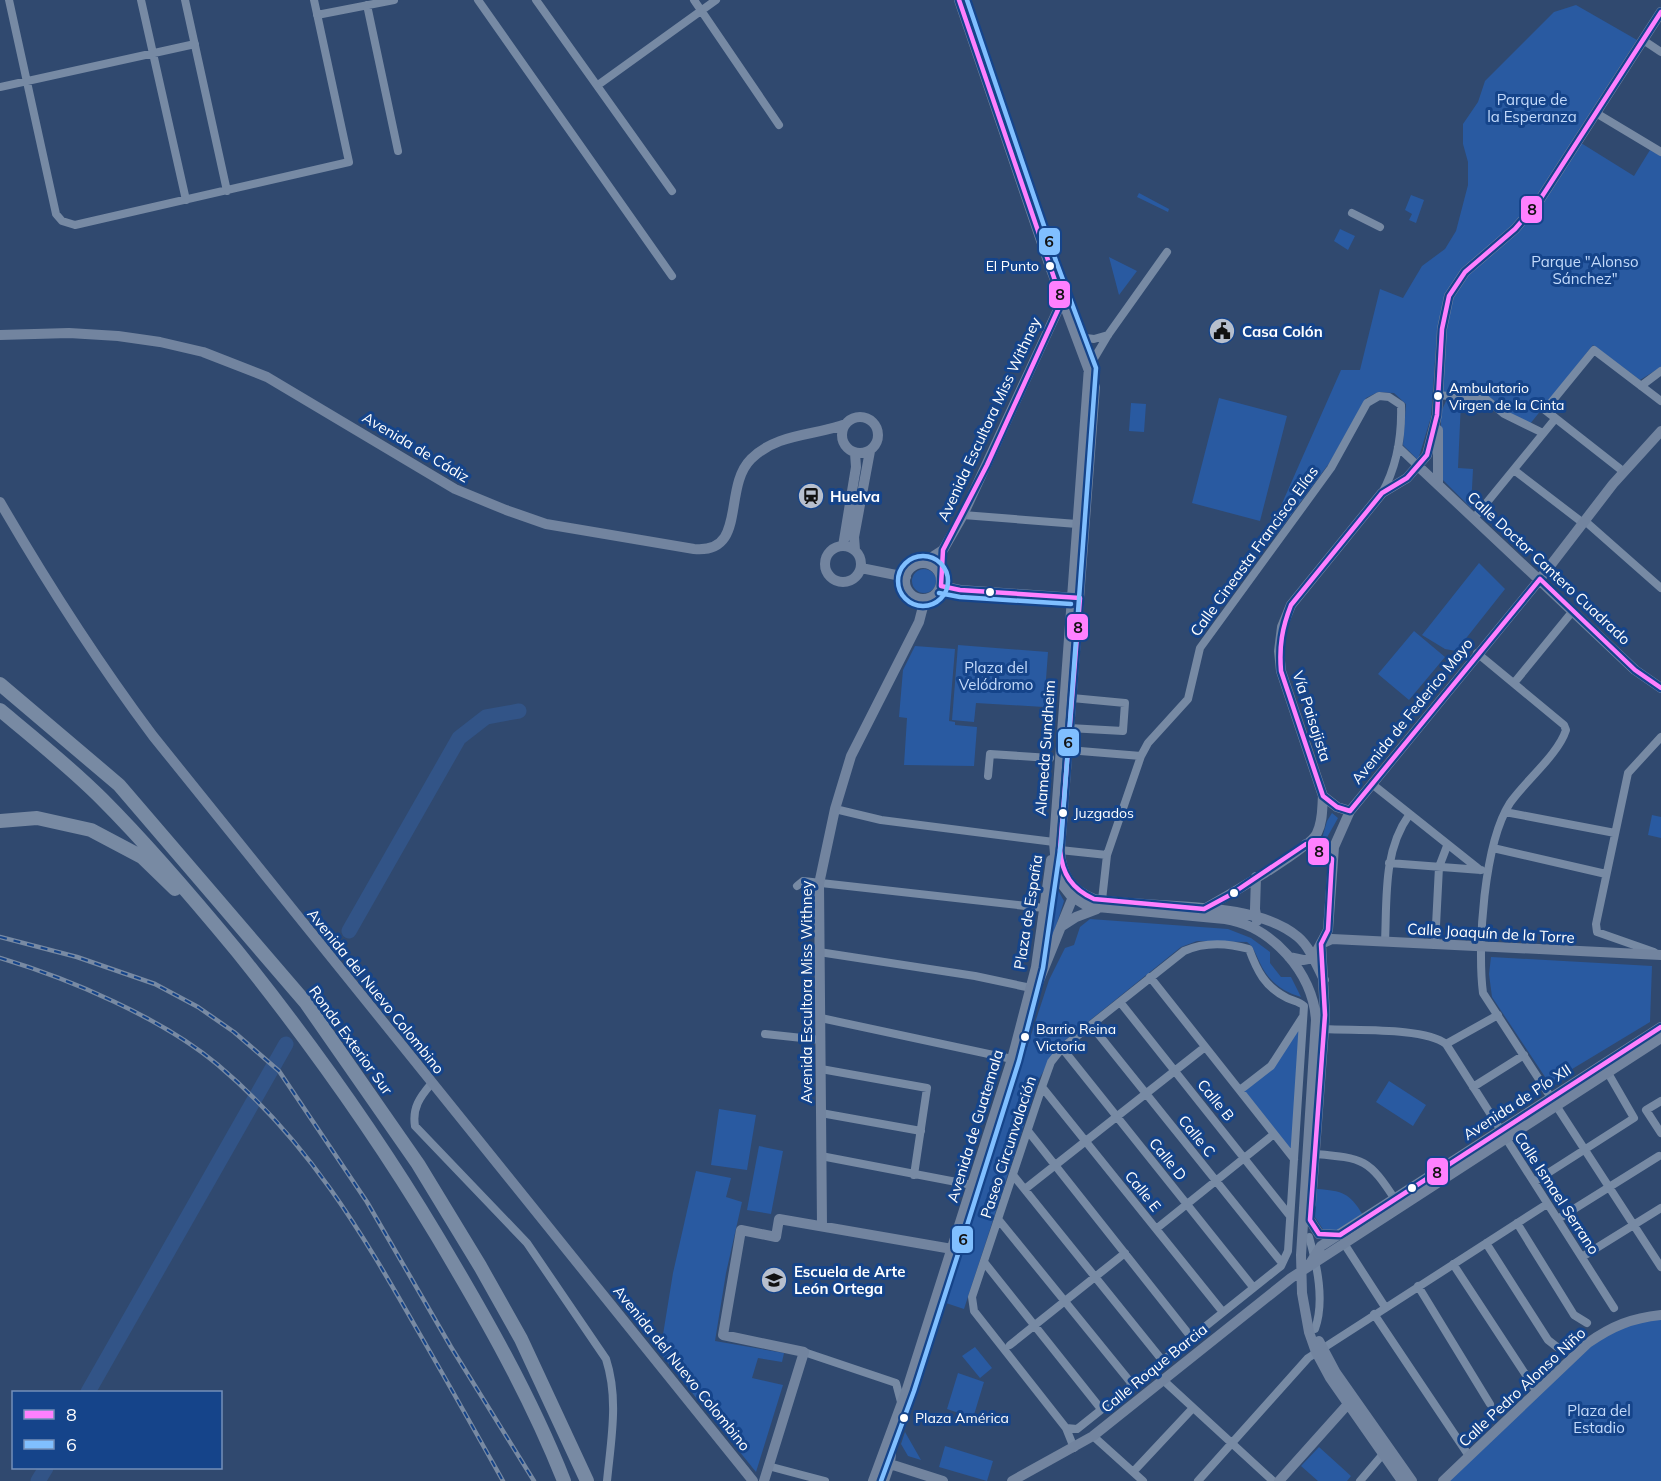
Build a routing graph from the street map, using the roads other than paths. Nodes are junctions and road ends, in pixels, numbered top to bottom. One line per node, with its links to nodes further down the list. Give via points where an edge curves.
1 (9, 0): 19 (street)
2 (141, 0): 18 (street)
3 (185, 0): 16 (street)
4 (314, 0): 14 (street)
5 (394, 0): 11 (street)
6 (478, 0): 32 (street)
7 (536, 0): 20 (street)
8 (694, 0): 12 (street)
9 (716, 0): 12 (street)
10 (959, 0): 33 (street, Alameda Sundheim)
11 (367, 5): 14 (street); 24 (street)
12 (701, 10): 20 (street); 23 (street)
13 (1661, 12): 15 (street)
14 (317, 15): 26 (street, via 349,162)
15 (1643, 40): 17 (street); 22 (street)
16 (195, 44): 18 (street); 26 (street)
17 (1661, 52)
18 (153, 54): 19 (street); 28 (street)
19 (27, 82): 21 (street); 28 (street, via 56,214 62,221 86,224)
20 (598, 85): 27 (street)
21 (0, 87)
22 (1596, 113): 25 (street); 42 (street, via 1539,201 1515,229 1465,272 1449,296)
23 (778, 125)
24 (398, 151)
25 (1661, 152)
26 (227, 191): 28 (street)
27 (672, 191)
28 (186, 200)
29 (1352, 213): 30 (street)
30 (1380, 227)
31 (1167, 252): 35 (street)
32 (672, 276)
33 (1062, 301): 37 (street, Alameda Sundheim); 60 (street, Avenida Escultora Miss Withney)
34 (0, 334): 36 (street, Avenida de Cádiz)
35 (1108, 335): 37 (street, via 1094,339); 39 (street)
36 (13, 336): 38 (street, Avenida de Cádiz); 47 (street, Avenida de Cádiz, via 118,336 203,352 267,377 455,489 506,510 546,524 694,549 715,546 725,538 732,526 737,483 753,457 776,442)
37 (1078, 337): 39 (street, Alameda Sundheim)
38 (0, 340)
39 (1089, 367): 63 (street, Alameda Sundheim); 74 (street, Alameda Sundheim, via 1095,401)
40 (1661, 371): 41 (street)
41 (1641, 386): 43 (street); 45 (street, via 1594,350 1545,410)
42 (1437, 395): 44 (street); 49 (street, via 1486,399 1504,414)
43 (1661, 401)
44 (1437, 415): 54 (street, via 1427,455); 57 (street)
45 (1555, 418): 49 (street); 56 (street)
46 (846, 424): 47 (street, Avenida de Cádiz); 50 (street); 52 (street, via 858,417 873,422 878,435)
47 (819, 431): 50 (street)
48 (1661, 431): 56 (street, Avenida de Federico Mayo)
49 (1543, 433): 55 (street)
50 (843, 441): 53 (street)
51 (1398, 447): 54 (street); 58 (street, Calle Cineasta Francisco Elías, via 1395,466); 86 (street, Calle Cineasta Francisco Elías, via 1401,405 1379,396 1367,403 1331,468 1200,648 1188,699 1148,742)
52 (870, 451): 53 (street); 65 (street)
53 (855, 453): 64 (street)
54 (1418, 466): 57 (street, Calle Doctor Cantero Cuadrado); 58 (street, Vía Paisajista)
55 (1514, 470): 61 (street); 62 (street)
56 (1624, 471): 62 (street, Avenida de Federico Mayo)
57 (1438, 485): 61 (street, Calle Doctor Cantero Cuadrado)
58 (1382, 493): 90 (street, Vía Paisajista, via 1291,605 1282,627 1281,671)
59 (0, 502): 147 (street, Avenida del Nuevo Colombino, via 103,669)
60 (963, 515): 63 (street); 66 (street, Avenida Escultora Miss Withney)
61 (1475, 517): 71 (street, Calle Doctor Cantero Cuadrado)
62 (1584, 522): 71 (street, Avenida de Federico Mayo); 73 (street)
63 (1077, 524): 74 (street, Alameda Sundheim)
64 (843, 546): 65 (street); 68 (street, via 828,556 829,574 837,581 849,581)
65 (855, 550): 68 (street)
66 (943, 550): 67 (street, Avenida Escultora Miss Withney); 69 (street, Avenida Escultora Miss Withney)
67 (923, 563): 69 (street); 70 (street, via 912,567)
68 (861, 568): 70 (street)
69 (940, 574): 72 (street)
70 (906, 577): 75 (street, via 910,593)
71 (1540, 579): 76 (street, Calle Doctor Cantero Cuadrado); 77 (street, Avenida de Federico Mayo)
72 (941, 586): 74 (street); 75 (street, via 936,594)
73 (1661, 588)
74 (1076, 598): 81 (street, Alameda Sundheim); 98 (street, Alameda Sundheim)
75 (925, 599): 91 (street, Avenida Escultora Miss Withney, via 919,622 851,756)
76 (1572, 612): 78 (street); 80 (street, Calle Doctor Cantero Cuadrado, via 1635,670)
77 (1477, 653): 78 (street); 89 (street, Avenida de Federico Mayo)
78 (1514, 683): 93 (street, via 1564,724 1566,730)
79 (0, 684): 236 (highway, Ronda Exterior Sur, via 119,785 306,1003 424,1174 516,1330)
80 (1661, 688)
81 (1072, 698): 83 (street, Alameda Sundheim); 83 (street, via 1125,703 1123,731)
82 (0, 710): 120 (highway, via 103,800 193,896)
83 (1069, 728): 85 (street, Alameda Sundheim)
84 (1661, 737): 96 (street, via 1628,772)
85 (1068, 750): 86 (street); 98 (street, Alameda Sundheim)
86 (1141, 756): 101 (street, Calle Cineasta Francisco Elías)
87 (1050, 758): 88 (street, via 990,754)
88 (988, 776)
89 (1372, 784): 92 (street, Avenida de Federico Mayo); 94 (street)
90 (1323, 796): 92 (street); 97 (street, Vía Paisajista, via 1317,835)
91 (835, 809): 98 (street); 108 (street, Avenida Escultora Miss Withney)
92 (1350, 811): 102 (street, Avenida de Federico Mayo)
93 (1505, 812): 96 (street); 100 (street)
94 (1409, 815): 99 (street); 103 (street, via 1397,833)
95 (0, 821): 120 (highway, via 37,818 91,830 142,857)
96 (1615, 833): 106 (street)
97 (1306, 844): 102 (street); 107 (street, Vía Paisajista)
98 (1057, 846): 101 (street); 110 (street, Alameda Sundheim, via 1057,878); 112 (street, Plaza de España)
99 (1447, 846): 104 (street); 105 (street)
100 (1493, 848): 105 (street); 106 (street)
101 (1107, 855): 111 (street, Calle Cineasta Francisco Elías)
102 (1332, 859): 118 (street, Avenida de Federico Mayo, via 1329,930)
103 (1389, 863): 104 (street); 117 (street)
104 (1439, 867): 105 (street); 119 (street)
105 (1484, 870): 121 (street)
106 (1606, 874): 123 (street, via 1597,932)
107 (1256, 877): 113 (street, Vía Paisajista); 114 (street)
108 (819, 884): 109 (street, via 802,881); 112 (street); 122 (street, Avenida Escultora Miss Withney)
109 (797, 886)
110 (1074, 893): 111 (street); 115 (street, Plaza de España)
111 (1101, 904): 113 (street); 115 (street); 116 (street, via 1225,919)
112 (1044, 908): 128 (street, Plaza de España)
113 (1204, 909): 114 (street)
114 (1256, 916): 116 (street); 125 (street, via 1300,938)
115 (1062, 926): 128 (street, Plaza de España, via 1038,983)
116 (1260, 932): 124 (street)
117 (1385, 942): 118 (street, Calle Joaquín de la Torre, via 1332,939); 119 (street, Calle Joaquín de la Torre)
118 (1321, 944): 125 (street); 127 (street, Avenida de Federico Mayo)
119 (1435, 945): 121 (street, Calle Joaquín de la Torre)
120 (233, 946): 235 (highway, via 345,1092 404,1180 479,1308 534,1413)
121 (1481, 948): 123 (street, Calle Joaquín de la Torre); 130 (street, via 1484,993)
122 (819, 952): 128 (street); 131 (street, Avenida Escultora Miss Withney)
123 (1661, 954)
124 (1289, 957): 125 (street); 196 (street, via 1310,992 1316,1020)
125 (1313, 958): 127 (street)
126 (1150, 977): 129 (street, Paseo Circunvalación); 132 (street, Paseo Circunvalación, via 1194,947 1237,945 1249,949 1258,972 1276,993 1302,1002); 140 (street)
127 (1324, 980): 135 (street, Avenida de Federico Mayo)
128 (1031, 987): 143 (street, Avenida de Guatemala)
129 (1120, 1002): 133 (street, Paseo Circunvalación); 145 (street, Calle B)
130 (1498, 1015): 139 (street); 142 (street)
131 (820, 1018): 138 (street, Avenida Escultora Miss Withney); 143 (street)
132 (1302, 1018): 150 (street, via 1276,1060); 167 (street)
133 (1091, 1025): 141 (street, Paseo Circunvalación); 151 (street, Calle C)
134 (1661, 1027): 152 (street, Avenida de Pío XII)
135 (1324, 1029): 139 (street, via 1409,1034 1438,1038); 163 (street, Avenida de Federico Mayo)
136 (765, 1034): 138 (street)
137 (1661, 1038): 146 (street, Avenida de Pío XII)
138 (821, 1040): 144 (street, Avenida Escultora Miss Withney)
139 (1446, 1044): 149 (street, Calle Ismael Serrano)
140 (1205, 1047): 145 (street); 150 (street)
141 (1062, 1048): 148 (street, Paseo Circunvalación); 155 (street, Calle D)
142 (1524, 1055): 149 (street); 152 (street)
143 (1012, 1059): 173 (street, Avenida de Guatemala)
144 (821, 1069): 154 (street, Avenida Escultora Miss Withney); 156 (street, via 927,1088)
145 (1175, 1071): 151 (street); 166 (street, Calle B)
146 (1608, 1073): 152 (street, Avenida de Pío XII); 162 (street, via 1634,1118)
147 (432, 1084): 237 (street, via 413,1113 415,1126 526,1243 606,1359 615,1398); 238 (street, Avenida del Nuevo Colombino)
148 (1042, 1087): 157 (street, Paseo Circunvalación); 161 (street, Calle E)
149 (1473, 1087): 160 (street, Calle Ismael Serrano)
150 (1240, 1090): 159 (street)
151 (1146, 1094): 155 (street); 171 (street, Calle C)
152 (1555, 1101): 160 (street, Avenida de Pío XII); 162 (street)
153 (1661, 1101): 158 (street, via 1646,1110)
154 (821, 1113): 156 (street); 164 (street, Avenida Escultora Miss Withney)
155 (1117, 1117): 161 (street); 177 (street, Calle D)
156 (921, 1131): 169 (street)
157 (1028, 1131): 168 (street); 170 (street, Paseo Circunvalación)
158 (1661, 1133)
159 (1274, 1134): 166 (street); 167 (street)
160 (1504, 1134): 172 (street, Calle Ismael Serrano); 178 (street, Avenida de Pío XII)
161 (1086, 1141): 168 (street); 187 (street, Calle E)
162 (1585, 1149): 172 (street); 174 (street)
163 (1315, 1154): 178 (street, via 1367,1164 1378,1173); 183 (street, Avenida de Federico Mayo)
164 (821, 1156): 169 (street); 185 (street, Avenida Escultora Miss Withney)
165 (1659, 1156): 174 (street)
166 (1244, 1158): 171 (street); 180 (street, Calle B)
167 (1294, 1159): 180 (street)
168 (1055, 1165): 175 (street); 191 (street)
169 (914, 1175): 173 (street)
170 (1013, 1175): 175 (street); 181 (street, Paseo Circunvalación)
171 (1216, 1181): 177 (street); 194 (street, Calle C)
172 (1534, 1182): 176 (street, Calle Ismael Serrano)
173 (972, 1185): 190 (street, Avenida de Guatemala)
174 (1608, 1188): 182 (street); 186 (street)
175 (1025, 1189): 198 (street)
176 (1547, 1203): 182 (street, Calle Ismael Serrano); 184 (street)
177 (1187, 1204): 187 (street); 200 (street, Calle D)
178 (1398, 1204): 188 (street, Avenida de Pío XII)
179 (1661, 1208): 186 (street)
180 (1290, 1216): 194 (street, via 1288,1251)
181 (998, 1219): 193 (street, Paseo Circunvalación); 201 (street)
182 (1558, 1219): 192 (street, Calle Ismael Serrano)
183 (1310, 1220): 188 (street, via 1319,1233); 196 (street, Avenida de Federico Mayo)
184 (1517, 1223): 189 (street); 207 (street, via 1574,1315)
185 (822, 1225): 190 (street); 213 (street, via 779,1219 776,1237 741,1230 723,1335)
186 (1634, 1225): 192 (street); 197 (street)
187 (1156, 1229): 204 (street, Calle E)
188 (1342, 1240): 196 (street, Avenida de Pío XII, via 1322,1246); 202 (street)
189 (1486, 1243): 195 (street); 211 (street, via 1548,1340)
190 (952, 1249): 218 (street, Avenida de Guatemala)
191 (1125, 1253): 198 (street); 209 (street)
192 (1582, 1257): 203 (street, Calle Ismael Serrano)
193 (984, 1262): 208 (street); 223 (street, Paseo Circunvalación, via 972,1297 974,1311)
194 (1282, 1263): 200 (street)
195 (1453, 1264): 199 (street); 217 (street)
196 (1309, 1265): 212 (street); 212 (street, via 1309,1332); 215 (street, Calle Roque Barcia)
197 (1661, 1267)
198 (1095, 1277): 201 (street); 214 (street)
199 (1418, 1286): 202 (street); 220 (street)
200 (1253, 1287): 204 (street)
201 (1065, 1301): 208 (street); 216 (street)
202 (1385, 1307): 205 (street)
203 (1614, 1308)
204 (1222, 1311): 209 (street)
205 (1374, 1314): 212 (street); 230 (street)
206 (1661, 1315): 217 (street, Calle Pedro Alonso Niño, via 1610,1327)
207 (1587, 1323)
208 (1035, 1326): 210 (street); 222 (street)
209 (1191, 1336): 214 (street)
210 (1010, 1345)
211 (1557, 1347)
212 (1318, 1350): 219 (street); 227 (street); 251 (street)
213 (804, 1352): 218 (street, via 896,1383); 232 (street)
214 (1162, 1360): 216 (street)
215 (1163, 1380): 221 (street); 225 (street, Calle Roque Barcia)
216 (1132, 1384): 222 (street)
217 (1537, 1392): 230 (street, Calle Pedro Alonso Niño)
218 (901, 1404): 226 (street, Avenida de Guatemala)
219 (1348, 1404): 229 (street); 248 (street)
220 (1490, 1404)
221 (1192, 1408): 227 (street); 233 (street)
222 (1101, 1409): 224 (street)
223 (1066, 1428): 224 (street); 228 (street)
224 (1077, 1429): 228 (street)
225 (1093, 1436): 228 (street, Calle Roque Barcia); 233 (street)
226 (889, 1443): 231 (street, Avenida de Guatemala); 241 (street, Avenida de Guatemala, via 883,1448)
227 (1231, 1443): 246 (street); 247 (street)
228 (1078, 1446): 234 (street, Calle Roque Barcia)
229 (1383, 1454): 249 (street); 250 (street)
230 (1469, 1456): 252 (street, Calle Pedro Alonso Niño)
231 (890, 1464): 241 (street, Avenida de Guatemala); 242 (street, Avenida de Guatemala); 243 (street)
232 (768, 1466): 239 (street); 240 (street)
233 (1133, 1472): 245 (street)
234 (1025, 1478): 244 (street, Calle Roque Barcia)
235 (564, 1481)
236 (587, 1481)
237 (607, 1481)
238 (753, 1481)
239 (764, 1481)
240 (825, 1481)
241 (873, 1481)
242 (884, 1481)
243 (943, 1481)
244 (1012, 1481)
245 (1143, 1481)
246 (1198, 1481)
247 (1273, 1481)
248 (1279, 1481)
249 (1360, 1481)
250 (1402, 1481)
251 (1412, 1481)
252 (1443, 1481)

